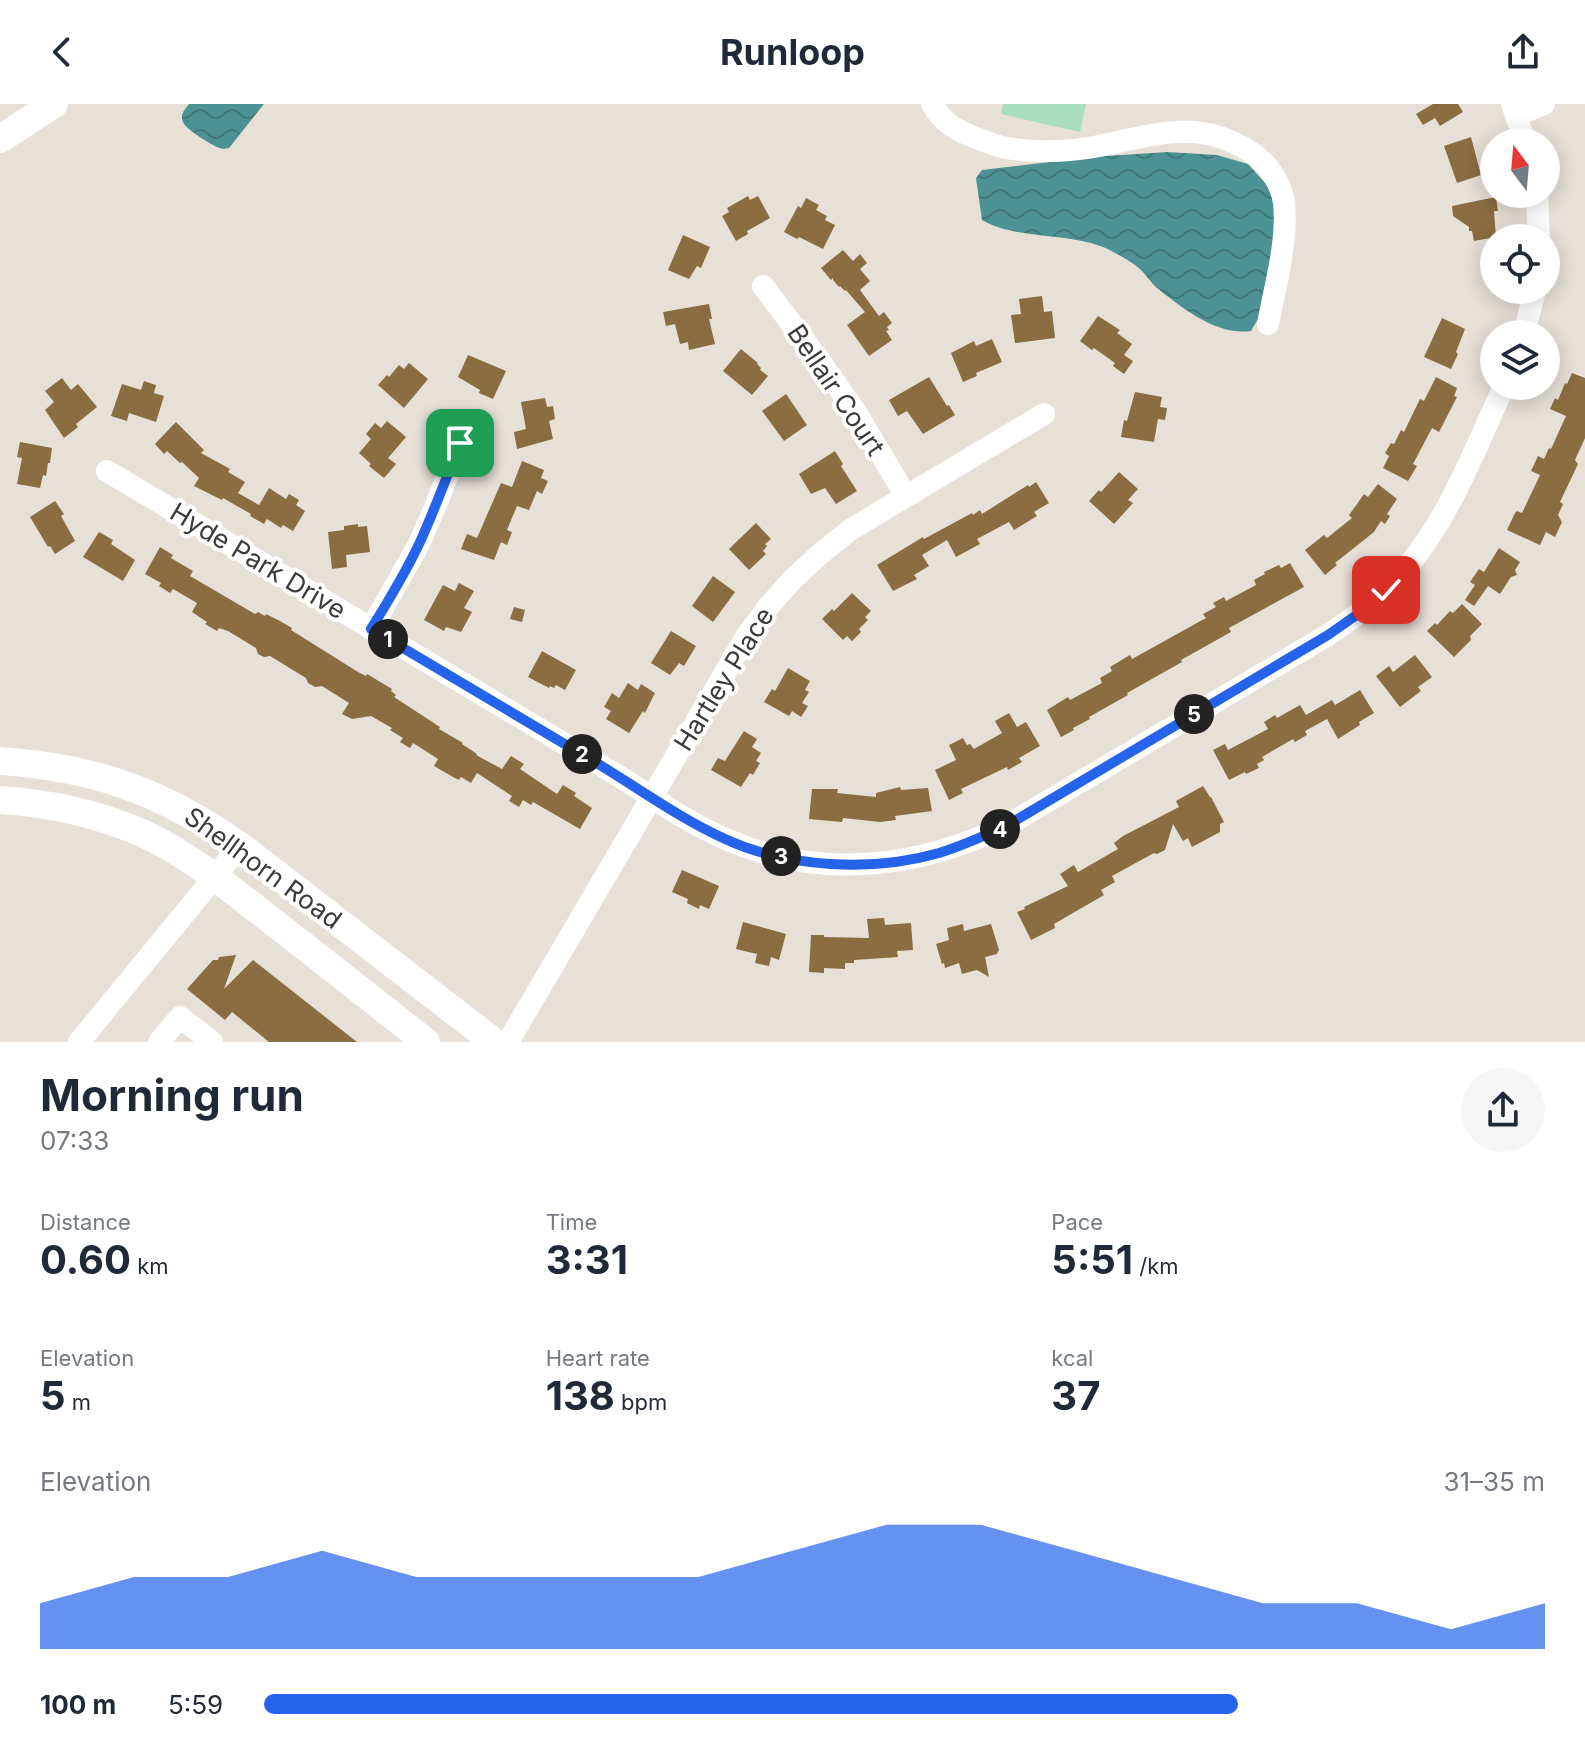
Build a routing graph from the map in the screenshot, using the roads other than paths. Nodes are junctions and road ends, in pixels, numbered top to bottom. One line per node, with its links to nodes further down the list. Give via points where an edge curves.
1 (54, 104): 5 (main road)
2 (932, 104): 7 (street, via 957,131 1003,147 1052,151 1177,132 1211,133 1235,141 1261,159 1284,200)
3 (1544, 104): 4 (street)
4 (1515, 110)
5 (0, 139)
6 (763, 286): 12 (street, Bellair Court, via 855,411)
7 (1268, 324)
8 (1498, 400): 15 (street, Hyde Park Drive, via 1451,504 1386,590 1328,635 1006,826 937,853 835,864 729,841)
9 (1044, 414): 12 (street, Hartley Place)
10 (460, 443): 13 (street, via 419,544)
11 (107, 471): 13 (street, Hyde Park Drive)
12 (906, 496): 15 (street, Hartley Place, via 850,530 768,607)
13 (371, 629): 15 (street, Hyde Park Drive)
14 (0, 761): 17 (main road, Shellhorn Road, via 66,768 111,780 176,806)
15 (651, 797): 24 (street, Hartley Place)
16 (0, 800): 18 (main road, Shellhorn Road, via 110,821 174,850)
17 (240, 846): 18 (street); 23 (main road, Shellhorn Road)
18 (215, 877): 19 (street); 22 (main road, Shellhorn Road)
19 (79, 1042)
20 (159, 1042): 21 (street, via 180,1017)
21 (212, 1042)
22 (426, 1042)
23 (494, 1042)
24 (508, 1042)

